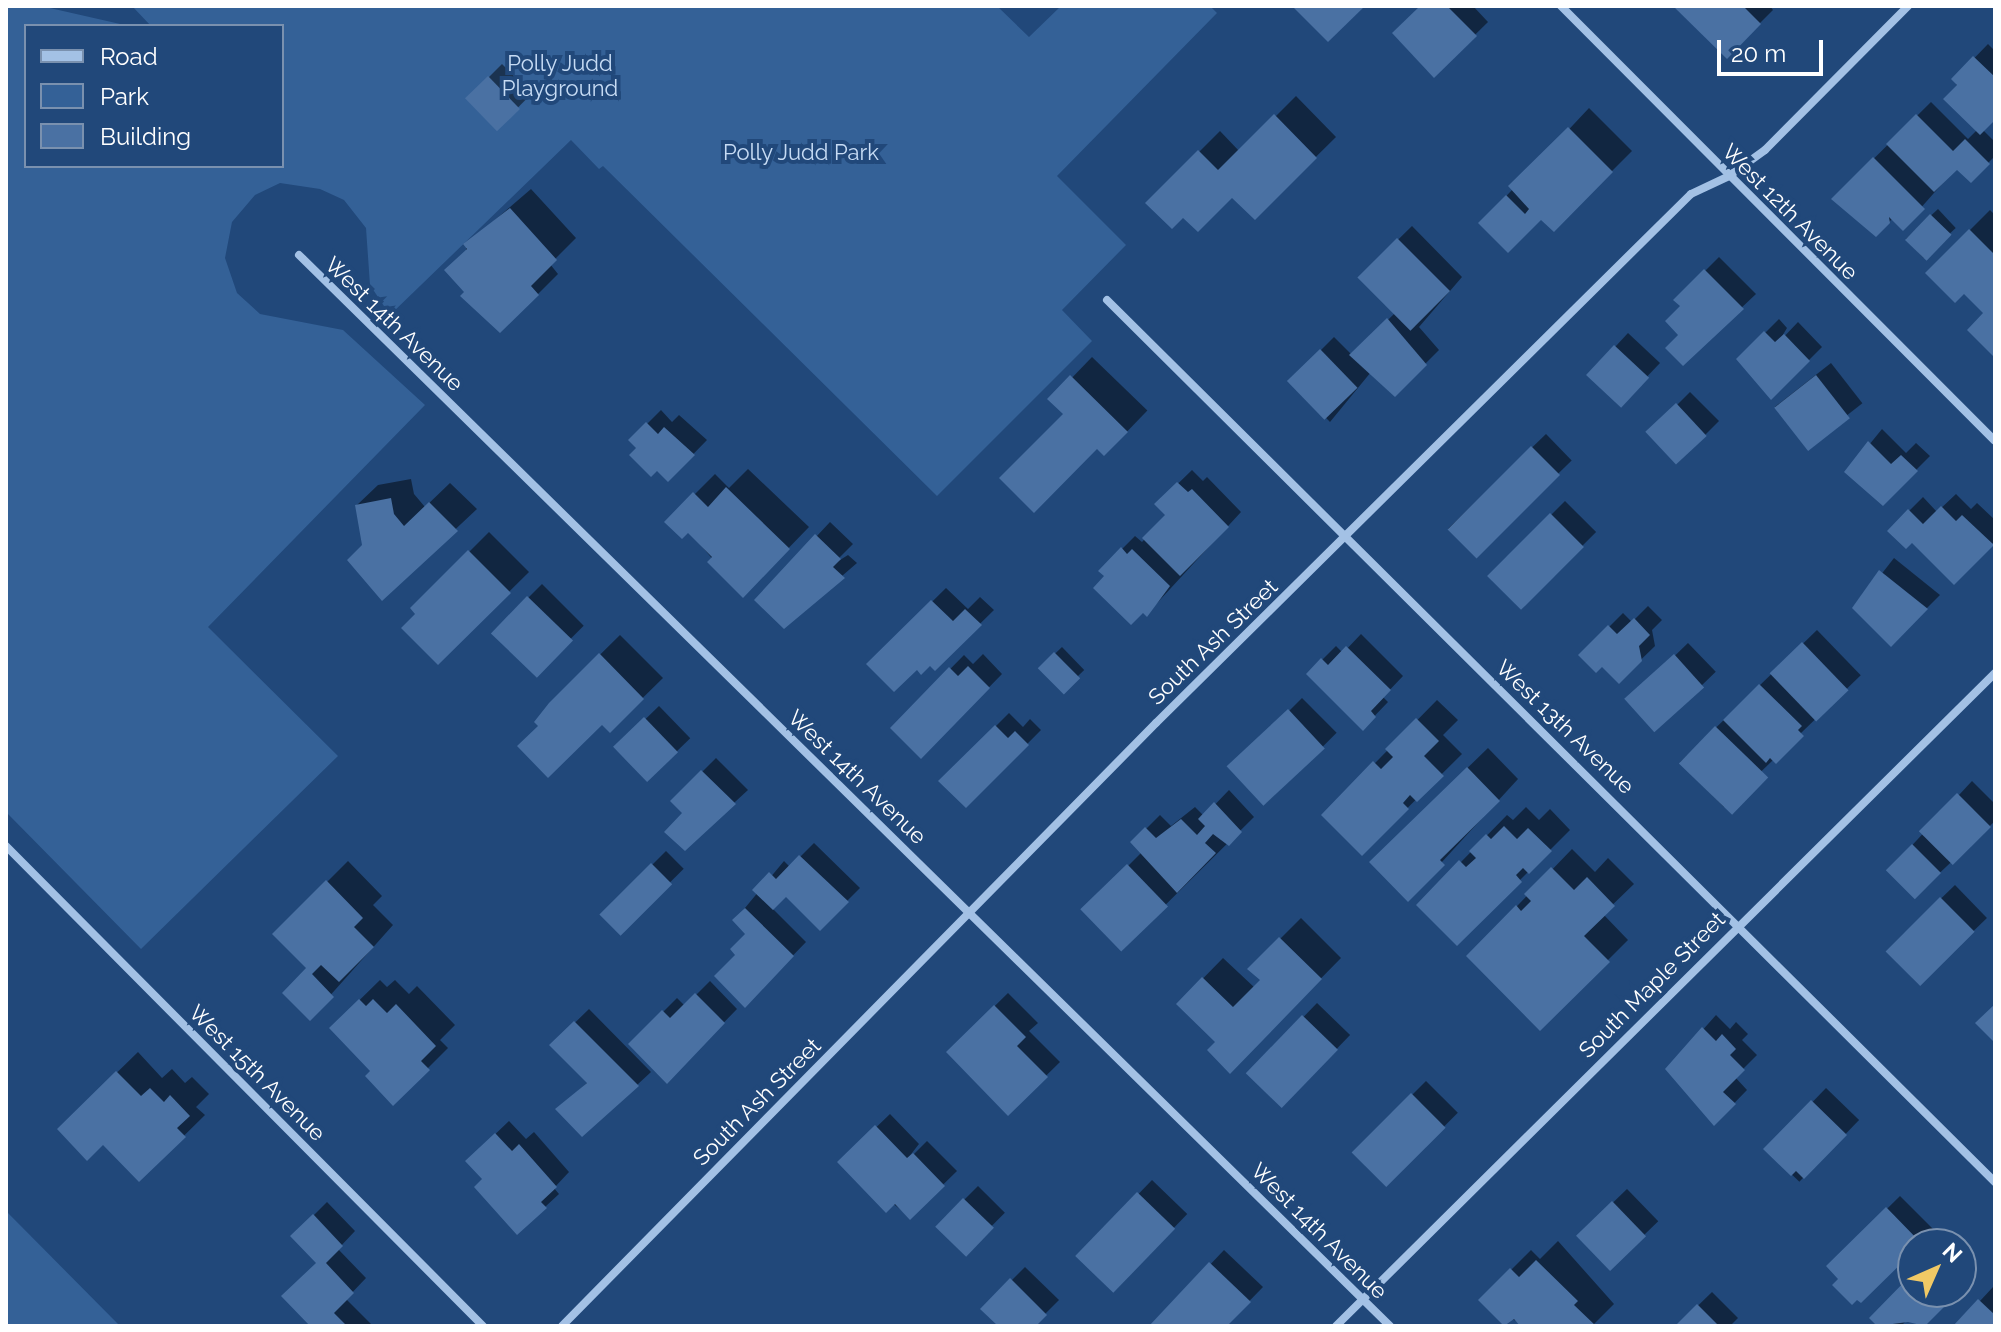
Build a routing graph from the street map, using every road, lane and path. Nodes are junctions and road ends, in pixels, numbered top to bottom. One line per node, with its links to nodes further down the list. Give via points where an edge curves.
1 (1561, 6): 3 (street, West 12th Avenue)
2 (1908, 6): 3 (street, South Ash Street, via 1765,150)
3 (1729, 176): 6 (street, West 12th Avenue); 7 (street, South Ash Street, via 1691,194)
4 (299, 255): 10 (street, West 14th Avenue)
5 (1107, 300): 7 (street, West 13th Avenue)
6 (1995, 441)
7 (1346, 537): 10 (street, South Ash Street); 11 (street, West 13th Avenue)
8 (1995, 673): 11 (street, South Maple Street)
9 (6, 846): 14 (street, West 15th Avenue)
10 (969, 913): 13 (street, West 14th Avenue); 15 (street, South Ash Street)
11 (1740, 923): 12 (street, West 13th Avenue); 13 (street, South Maple Street)
12 (1995, 1182)
13 (1363, 1299): 16 (street, South Maple Street); 17 (street, West 14th Avenue)
14 (483, 1326)
15 (562, 1326)
16 (1336, 1326)
17 (1390, 1326)

